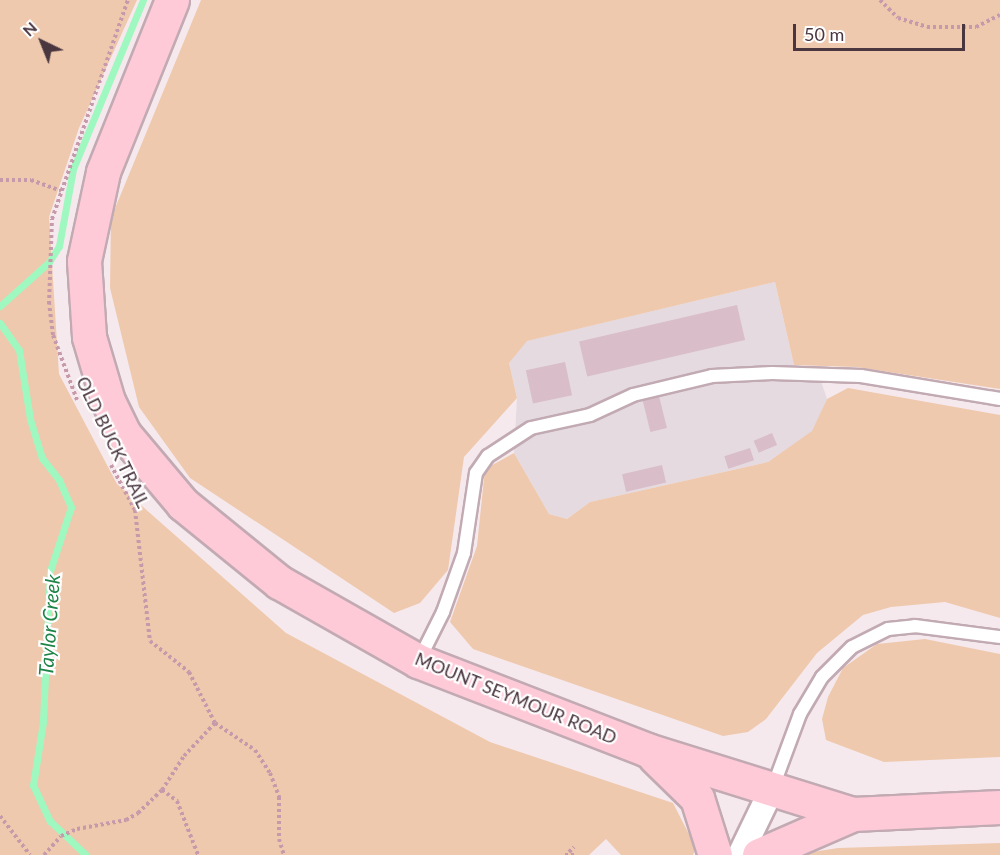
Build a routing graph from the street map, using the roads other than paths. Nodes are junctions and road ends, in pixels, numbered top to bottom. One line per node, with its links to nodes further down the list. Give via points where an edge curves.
1 (172, 0): 4 (street, MOUNT SEYMOUR ROAD, via 103,172 91,217 84,261 89,338 108,401 124,434 151,470 220,537 279,582)
2 (1000, 399): 4 (lane, via 861,376 712,376 633,395 590,415 531,429 488,456 476,473 464,553 443,612)
3 (1000, 637): 6 (lane, via 915,626 888,629 852,646 822,677 800,714)
4 (418, 661): 5 (street, MOUNT SEYMOUR ROAD)
5 (647, 750): 6 (street, MOUNT SEYMOUR ROAD); 9 (street, via 697,798)
6 (771, 791): 8 (street, MOUNT SEYMOUR ROAD); 10 (street)
7 (1000, 807): 8 (street, MOUNT SEYMOUR ROAD)
8 (853, 813): 11 (street)
9 (715, 855)
10 (740, 855)
11 (759, 855)

